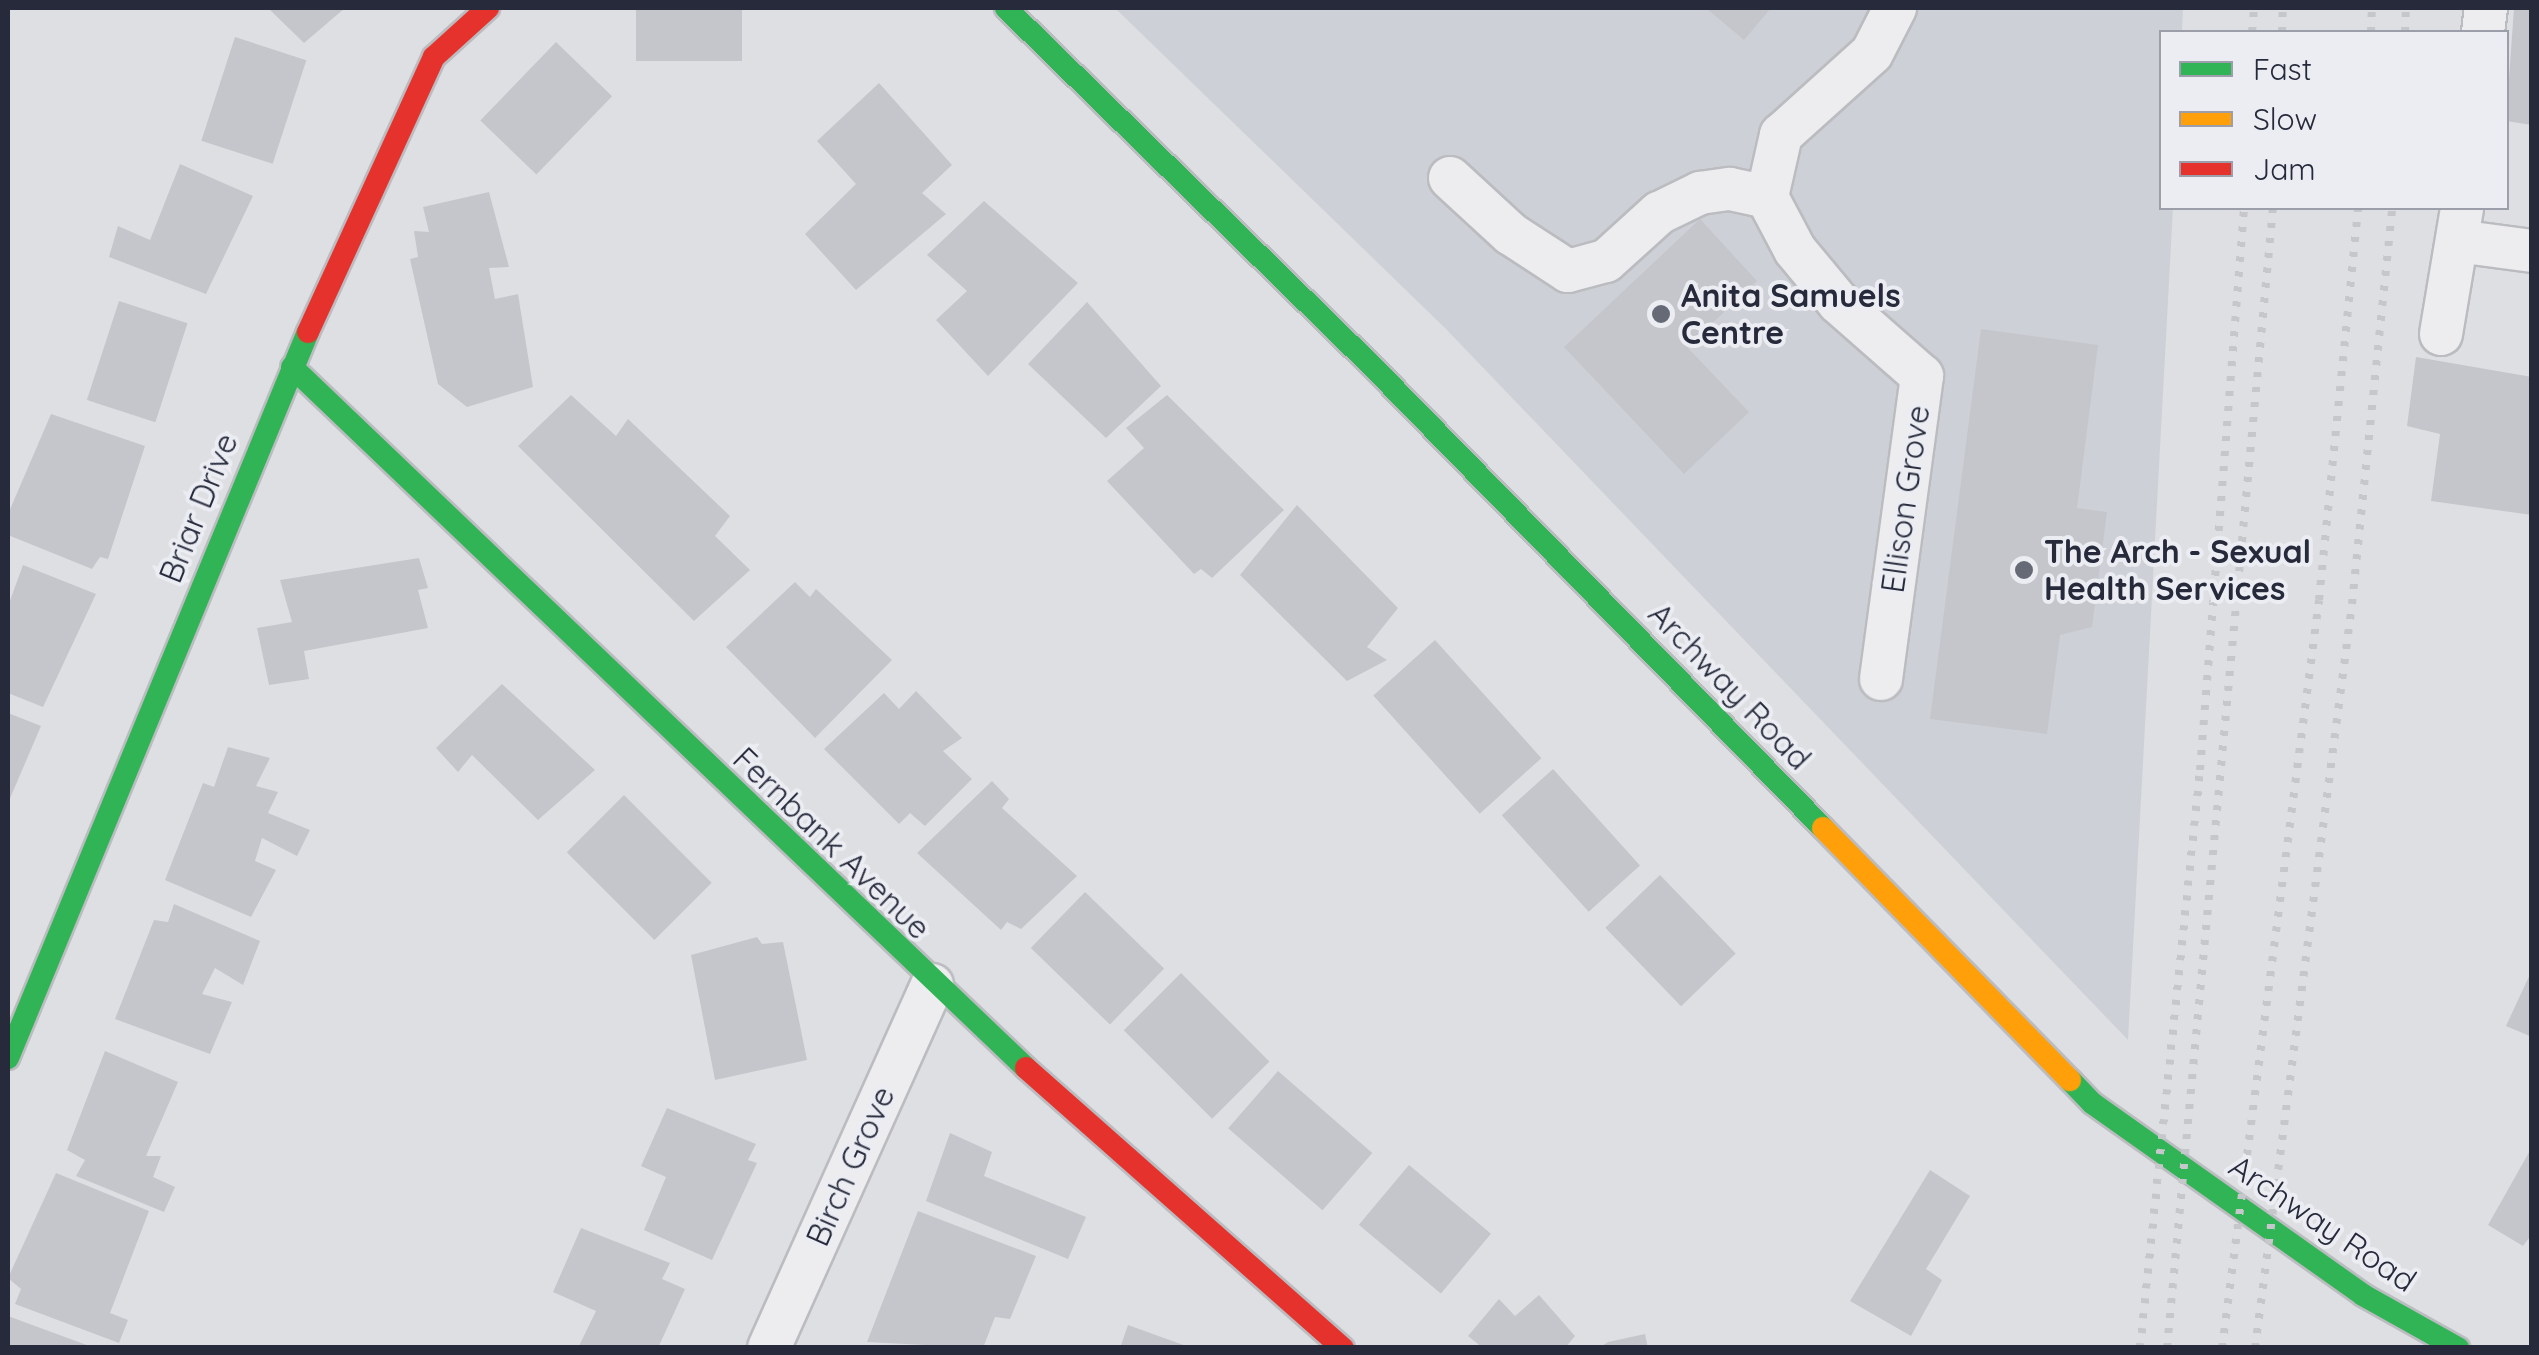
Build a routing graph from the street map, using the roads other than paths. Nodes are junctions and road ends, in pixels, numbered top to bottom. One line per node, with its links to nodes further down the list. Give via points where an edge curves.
1 (488, 8): 9 (street, Briar Drive, via 434,58)
2 (1006, 8): 15 (street, Archway Road, via 1374,368 2092,1103 2364,1296)
3 (1895, 8): 5 (street, via 1872,52 1780,135)
4 (1450, 178): 5 (street, via 1511,234 1568,271 1606,261 1659,212 1700,193 1730,188)
5 (1767, 197): 10 (street, Ellison Grove, via 1795,250 1839,303 1922,376)
6 (2460, 224): 7 (street); 8 (street)
7 (2532, 251)
8 (2441, 334)
9 (292, 367): 11 (street, Fernbank Avenue); 12 (street, Briar Drive)
10 (1880, 679)
11 (932, 985): 13 (street, Birch Grove); 14 (street, Fernbank Avenue)
12 (8, 1058)
13 (769, 1348)
14 (1343, 1348)
15 (2458, 1348)

